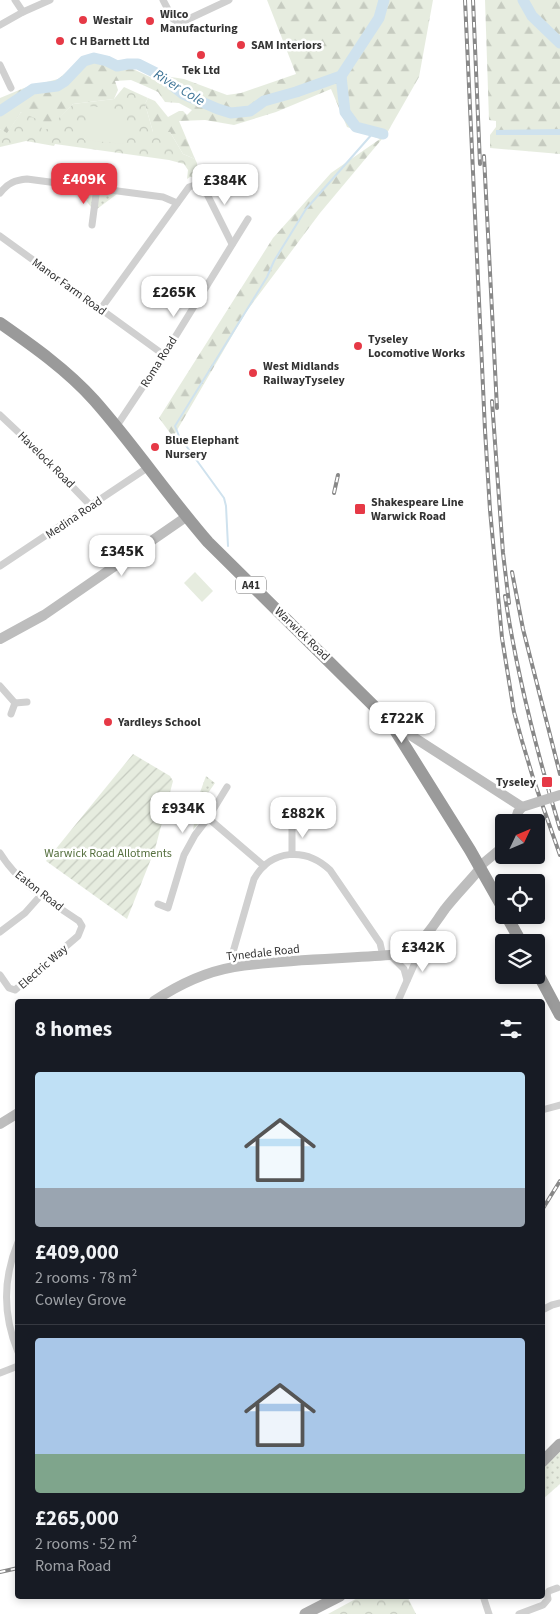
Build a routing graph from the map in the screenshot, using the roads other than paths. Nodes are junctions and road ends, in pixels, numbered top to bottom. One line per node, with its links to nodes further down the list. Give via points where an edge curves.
1 (16, 0): 5 (street)
2 (50, 0): 5 (street)
3 (163, 0): 4 (street, via 173,19 180,23)
4 (229, 0)
5 (23, 12): 6 (street)
6 (0, 25)
7 (0, 66): 8 (street)
8 (11, 88)
9 (97, 187): 10 (street, via 27,179 9,183); 11 (street, via 163,197); 13 (street)
10 (0, 193)
11 (177, 203): 15 (street, via 189,187 203,186); 16 (street)
12 (248, 219): 15 (street, Roma Road)
13 (92, 225)
14 (0, 236): 16 (street, Manor Farm Road)
15 (232, 244): 18 (street, Roma Road)
16 (100, 310): 18 (street, Manor Farm Road)
17 (0, 323): 20 (highway, Warwick Road / A41, via 76,382)
18 (164, 355): 20 (street, Roma Road)
19 (0, 415): 22 (street, Havelock Road)
20 (116, 427): 21 (highway, Warwick Road / A41)
21 (147, 468): 22 (street, Medina Road); 23 (highway, Warwick Road / A41)
22 (92, 506): 24 (street, Medina Road)
23 (186, 517): 25 (street, via 44,615); 30 (highway, Warwick Road / A41, via 234,569)
24 (0, 566)
25 (0, 639)
26 (0, 686): 28 (street)
27 (27, 702): 28 (street)
28 (15, 703): 29 (street)
29 (11, 714)
30 (390, 722): 31 (highway, Warwick Road / A41); 32 (street)
31 (405, 746): 32 (street, via 414,742); 44 (highway, Warwick Road / A41)
32 (427, 746): 35 (street)
33 (227, 787): 37 (street)
34 (560, 795): 35 (street, bridge)
35 (522, 807): 36 (street)
36 (517, 814)
37 (208, 818): 43 (street); 47 (street, via 184,855 168,908)
38 (292, 824): 40 (street)
39 (0, 853): 42 (street, Eaton Road)
40 (292, 854): 43 (street); 51 (street, via 310,856 330,870)
41 (495, 854): 44 (street, Tynedale Road)
42 (2, 861): 46 (street, Eaton Road)
43 (264, 866): 52 (street, via 254,879 236,937)
44 (480, 866): 45 (highway, Warwick Road / A41); 50 (street, Tynedale Road)
45 (495, 894)
46 (41, 895): 48 (street, Eaton Road); 49 (street, via 25,913)
47 (158, 904)
48 (82, 926): 53 (street, Electric Way, via 78,936 15,990 9,988)
49 (0, 932)
50 (428, 935): 51 (street, Tynedale Road, via 405,952); 54 (street)
51 (387, 955): 52 (street, Tynedale Road); 54 (street, via 404,969)
52 (233, 967): 56 (street, Tynedale Road, via 188,981)
53 (0, 976)
54 (407, 980): 57 (street)
55 (543, 984): 58 (highway)
56 (157, 999)
57 (399, 999)
58 (560, 1015)
59 (560, 1105): 60 (street)
60 (545, 1109)
61 (15, 1115): 62 (street)
62 (0, 1124)
63 (15, 1249): 66 (street, via 6,1301)
64 (560, 1303): 65 (street)
65 (545, 1308)
66 (15, 1343)
67 (15, 1367): 68 (street)
68 (0, 1373)
69 (560, 1444): 70 (main road)
70 (545, 1459)
71 (557, 1588): 76 (street, via 549,1591 543,1605)
72 (334, 1599): 74 (main road)
73 (484, 1599): 75 (street)
74 (305, 1614)
75 (489, 1614)
76 (519, 1614)

